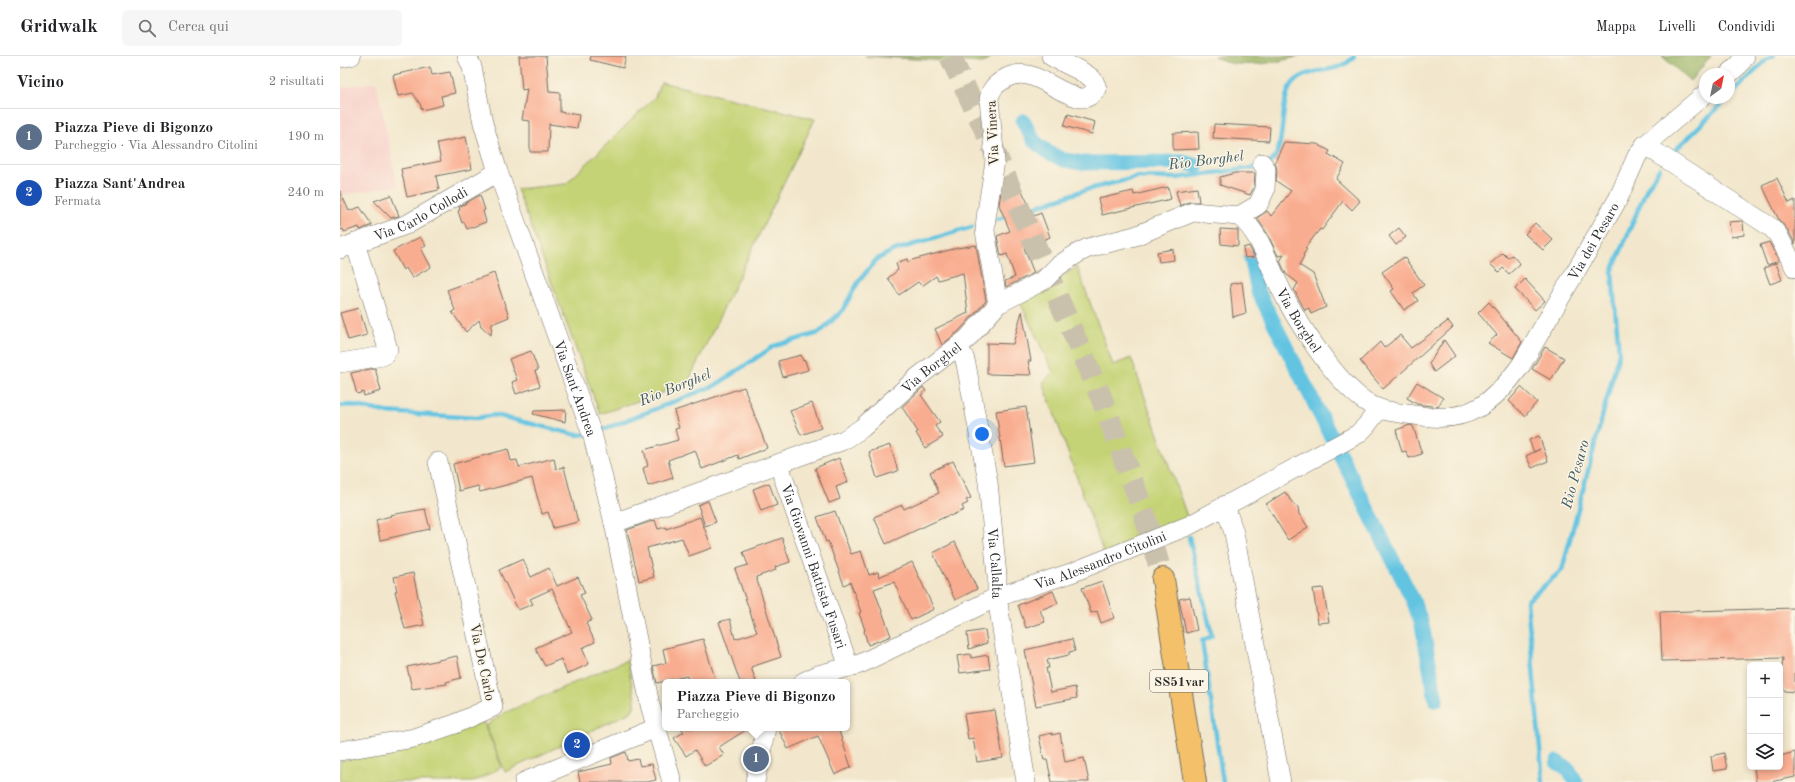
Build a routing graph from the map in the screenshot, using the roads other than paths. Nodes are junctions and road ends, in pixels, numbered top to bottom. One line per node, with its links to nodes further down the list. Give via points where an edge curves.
1 (350, 56): 5 (street)
2 (467, 56): 10 (street, Via Sant'Andrea)
3 (1051, 56): 14 (street, Via Vinera, via 1094,81 1096,89 1090,96 1082,98 1039,79 1018,73 1009,75 991,89 989,99 995,161 985,231)
4 (1745, 56): 6 (street)
5 (340, 58)
6 (1735, 69)
7 (1699, 99): 8 (street, Via dei Pesaro)
8 (1646, 145): 13 (street, via 1772,228); 17 (street, Via dei Pesaro, via 1637,156 1618,199 1508,384 1491,400 1457,417 1436,418)
9 (1264, 166): 11 (street, via 1265,190 1258,206)
10 (498, 172): 12 (street, Via Carlo Collodi, via 408,224); 21 (street, Via Sant'Andrea, via 592,433)
11 (1239, 216): 14 (street, Via Borghel, via 1193,212 1135,236 1088,248 1058,266 1044,280); 17 (street, Via Borghel, via 1249,224 1288,303 1314,345 1348,385)
12 (347, 246): 16 (street, via 388,349 383,356)
13 (1795, 268)
14 (998, 304): 15 (street, Via Borghel)
15 (957, 347): 19 (street, Via Borghel, via 918,377 852,436); 23 (street, Via Callalta, via 966,364 988,482)
16 (340, 363)
17 (1379, 409): 20 (street, Via Alessandro Citolini, via 1366,426 1348,440)
18 (438, 462): 28 (street, Via De Carlo, via 493,707 414,738)
19 (779, 465): 21 (street, Via Borghel); 24 (street, Via Giovanni Battista Fusari)
20 (1225, 505): 23 (street, Via Alessandro Citolini, via 1190,525 1119,555); 35 (street, via 1234,533)
21 (614, 523): 26 (street, Via Sant'Andrea)
22 (1163, 579): 34 (main road, SS51var)
23 (997, 597): 24 (street, Via Alessandro Citolini); 33 (street, Via Callalta)
24 (849, 667): 25 (street, Via Alessandro Citolini)
25 (809, 679)
26 (656, 728): 29 (street); 31 (street, Via Sant'Andrea)
27 (765, 731): 32 (street)
28 (340, 751)
29 (557, 775): 30 (street)
30 (524, 782)
31 (672, 782)
32 (755, 782)
33 (1026, 782)
34 (1195, 782)
35 (1281, 782)

